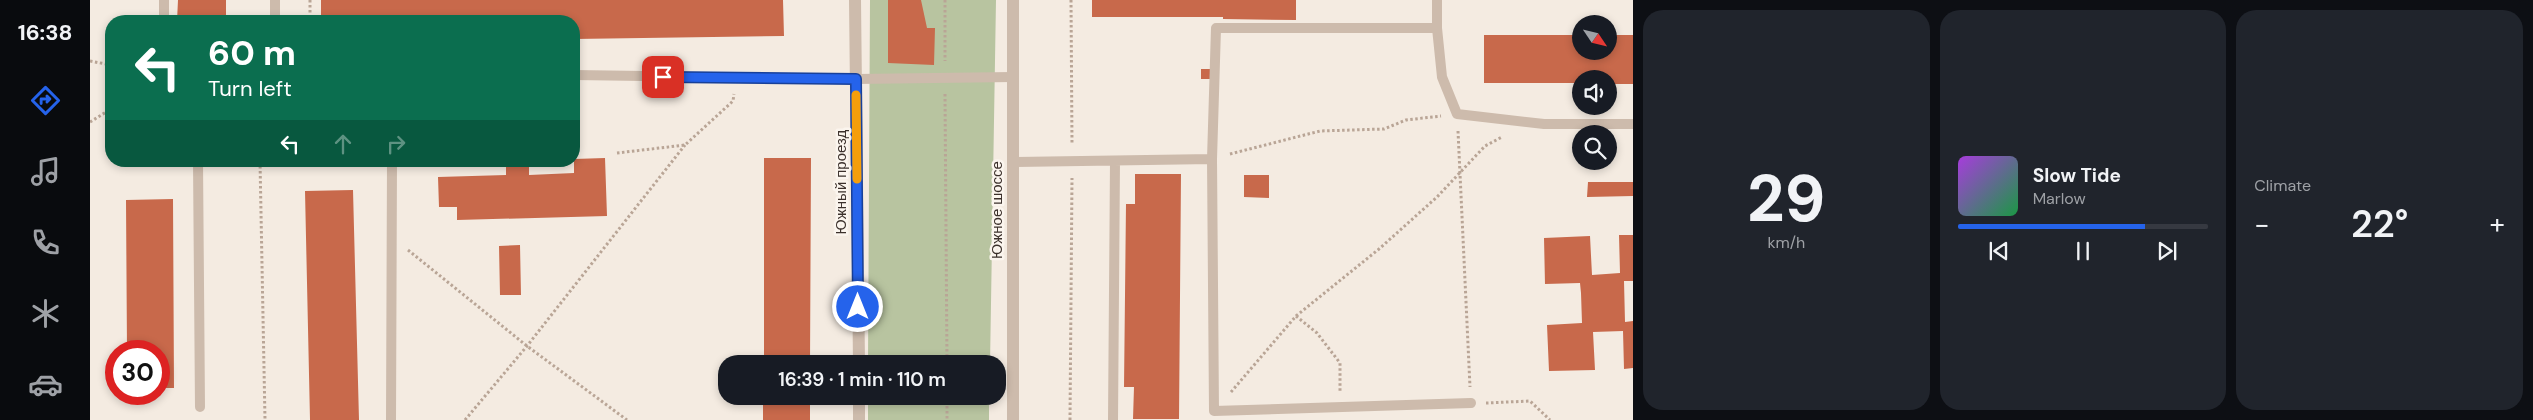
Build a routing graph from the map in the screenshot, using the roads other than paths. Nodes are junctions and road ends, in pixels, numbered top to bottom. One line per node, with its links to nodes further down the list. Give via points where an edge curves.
1 (164, 0): 6 (lane)
2 (275, 0): 7 (lane)
3 (855, 0): 11 (street, Южный проезд)
4 (1013, 0): 10 (street, Южное шоссе)
5 (1437, 0): 8 (lane)
6 (164, 15)
7 (275, 15)
8 (1437, 28): 12 (lane, via 1442,77 1458,114 1528,122); 13 (lane, via 1216,28)
9 (580, 76): 11 (lane)
10 (1013, 77): 11 (lane); 15 (street, Южное шоссе)
11 (856, 79): 18 (street, Южный проезд)
12 (1633, 124)
13 (1212, 159): 14 (lane); 19 (lane, via 1214,411)
14 (1115, 160): 15 (lane); 25 (lane)
15 (1014, 162): 24 (street, Южное шоссе)
16 (198, 167): 21 (lane)
17 (392, 167): 22 (lane)
18 (858, 355)
19 (1471, 403)
20 (859, 405): 23 (street)
21 (200, 407)
22 (391, 420)
23 (859, 420)
24 (1013, 420)
25 (1113, 420)

